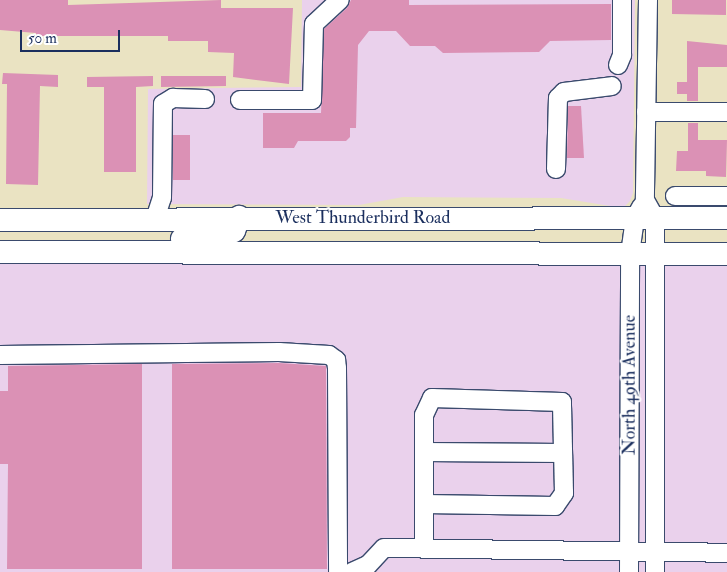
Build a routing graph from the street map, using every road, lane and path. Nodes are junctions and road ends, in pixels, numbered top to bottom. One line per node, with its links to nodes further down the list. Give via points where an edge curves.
1 (340, 0): 7 (street, via 314,24 312,100)
2 (622, 0): 4 (street, via 622,55)
3 (648, 0): 8 (street, North 49th Avenue)
4 (618, 65)
5 (612, 86): 10 (street, via 564,92 558,98)
6 (205, 99): 19 (street, via 173,98 163,104 162,198)
7 (240, 100)
8 (646, 112): 9 (street); 14 (street, North 49th Avenue)
9 (727, 112)
10 (556, 169)
11 (676, 196): 12 (street)
12 (703, 196): 13 (street); 17 (street)
13 (727, 196)
14 (645, 212): 16 (main road, West Thunderbird Road); 17 (main road, West Thunderbird Road); 24 (street, North 49th Avenue); 25 (street, North 49th Avenue)
15 (240, 218): 16 (main road, West Thunderbird Road); 19 (main road, West Thunderbird Road); 22 (main road, via 234,231 222,236 160,239)
16 (381, 218): 23 (main road)
17 (703, 218): 18 (main road, West Thunderbird Road)
18 (727, 218)
19 (155, 219): 20 (main road, West Thunderbird Road)
20 (0, 220)
21 (0, 252): 22 (main road, West Thunderbird Road)
22 (144, 253): 23 (main road, West Thunderbird Road)
23 (382, 254): 24 (main road, West Thunderbird Road)
24 (630, 254): 25 (main road, West Thunderbird Road); 32 (street, North 49th Avenue)
25 (654, 254): 26 (main road, West Thunderbird Road); 33 (street, North 49th Avenue)
26 (727, 254)
27 (0, 356): 35 (street, via 279,352 329,355 336,360 337,368)
28 (424, 452): 29 (street); 29 (street, via 424,415 432,398 562,402); 30 (street)
29 (563, 453): 30 (street, via 564,493 555,506)
30 (424, 504): 31 (street)
31 (424, 549): 32 (street); 36 (street, via 384,548 368,565)
32 (629, 553): 33 (street); 37 (street, North 49th Avenue)
33 (655, 553): 34 (street); 38 (street, North 49th Avenue)
34 (727, 553)
35 (338, 572)
36 (352, 572)
37 (629, 572)
38 (655, 572)

